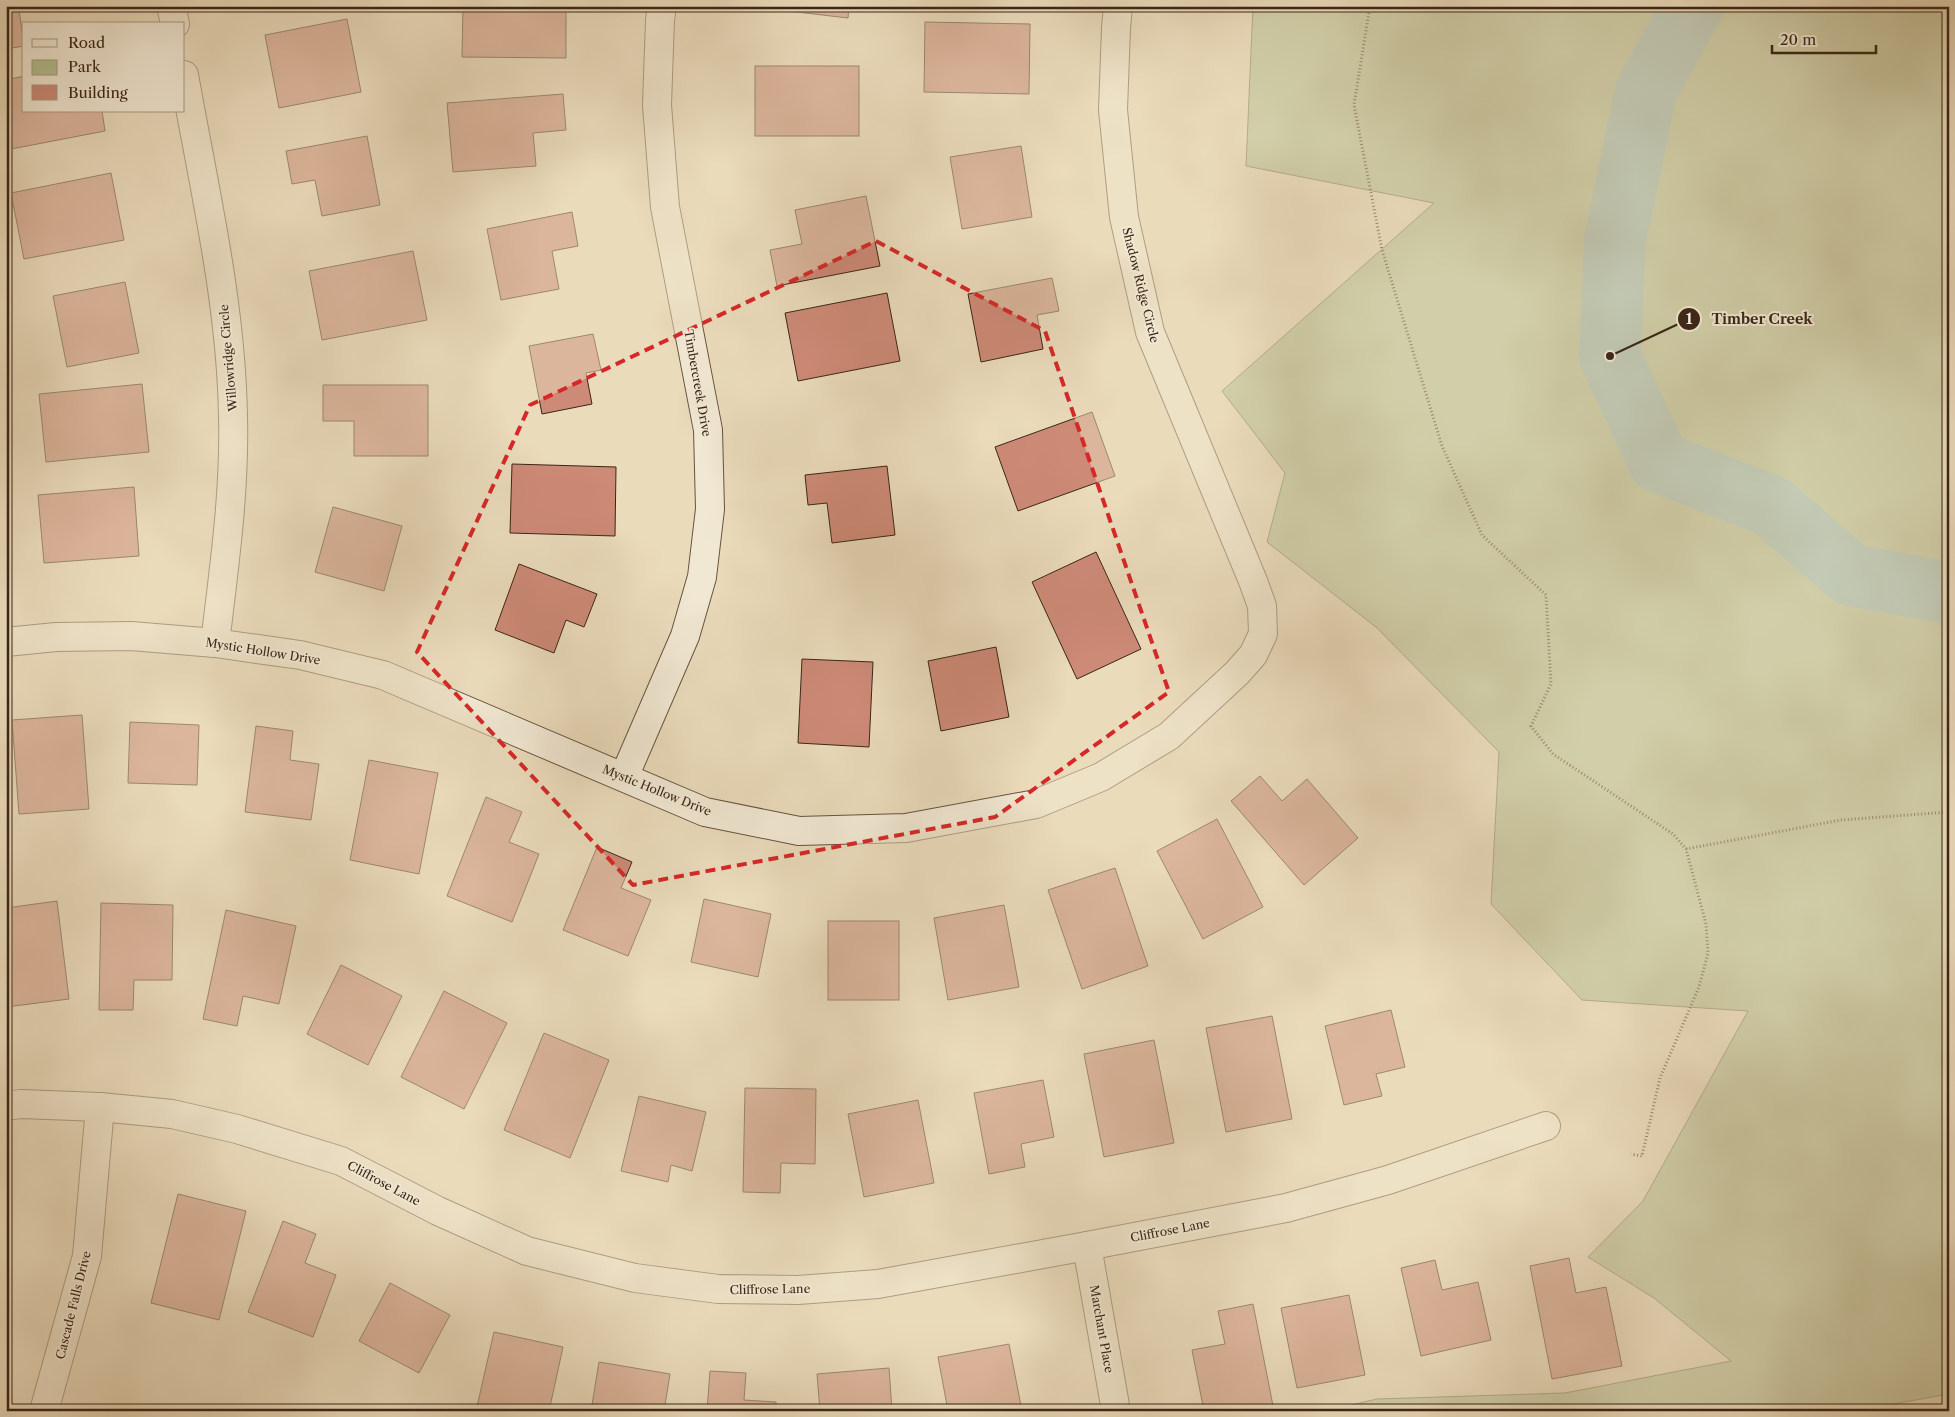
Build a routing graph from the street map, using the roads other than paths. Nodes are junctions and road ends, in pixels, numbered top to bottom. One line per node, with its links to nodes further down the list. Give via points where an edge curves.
1 (172, 6): 4 (street)
2 (662, 6): 9 (street, Timbercreek Drive, via 657,105 665,207 708,430 710,509 702,577 686,636)
3 (1118, 6): 6 (street, Shadow Ridge Circle, via 1113,110 1126,227 1150,332 1254,580 1262,606)
4 (175, 22)
5 (185, 81): 8 (street, Willowridge Circle, via 229,341 234,417 232,492)
6 (1263, 634): 9 (street, Mystic Hollow Drive, via 1253,655 1238,673 1169,736 1101,777 1036,804 906,828 799,831 705,812)
7 (6, 642): 8 (street, Mystic Hollow Drive, via 56,637 131,636)
8 (215, 643): 9 (street, Mystic Hollow Drive, via 300,655 383,675)
9 (624, 777)
10 (6, 1106): 11 (street, Cliffrose Lane)
11 (100, 1107): 13 (street, Cliffrose Lane, via 172,1114 237,1129 341,1161 438,1211 527,1251 635,1278 718,1290 798,1290 878,1284); 14 (street, Cascade Falls Drive, via 87,1256)
12 (1546, 1126): 13 (street, Cliffrose Lane, via 1388,1180 1286,1208)
13 (1087, 1246): 15 (street, Marchant Place)
14 (44, 1411)
15 (1116, 1411)

